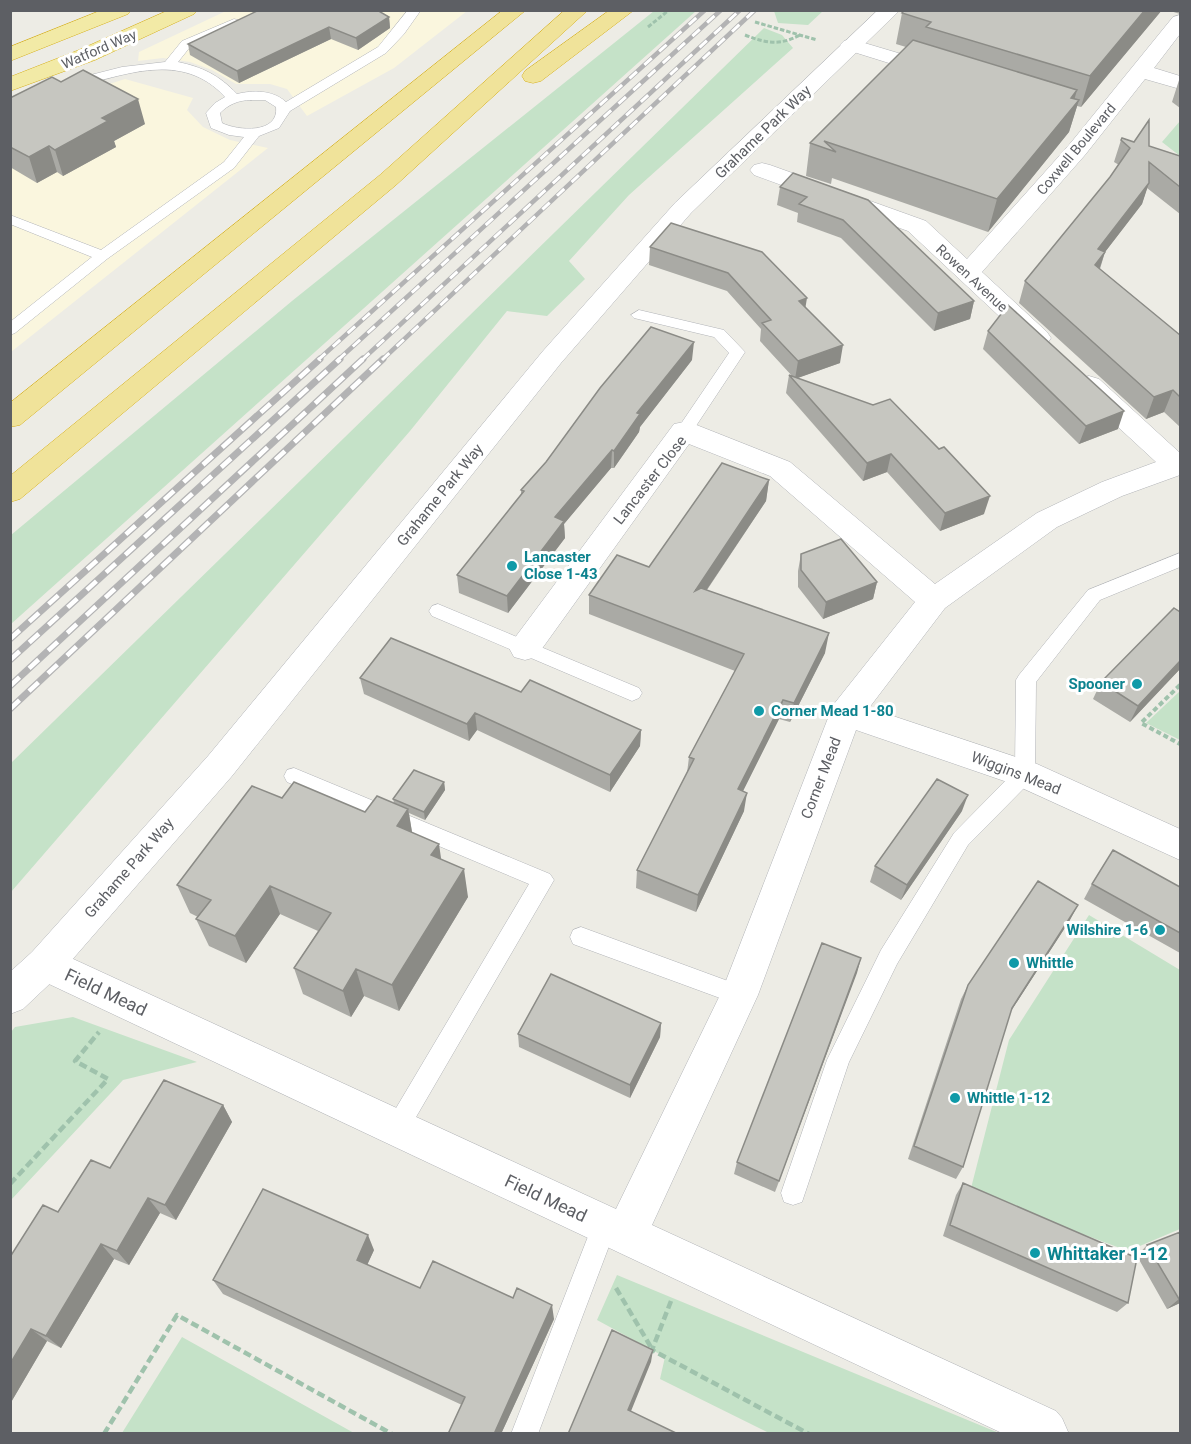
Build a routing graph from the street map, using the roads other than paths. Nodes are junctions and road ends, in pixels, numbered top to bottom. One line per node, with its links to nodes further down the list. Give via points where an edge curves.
1 (121, 10): 11 (highway, Watford Way)
2 (187, 10): 16 (highway, Watford Way)
3 (415, 10): 19 (lane, via 382,50)
4 (516, 10): 30 (highway)
5 (579, 10): 24 (highway)
6 (624, 10): 24 (highway)
7 (890, 10): 10 (street, Grahame Park Way)
8 (248, 16): 12 (lane, via 186,44)
9 (1180, 21): 13 (street, Coxwell Boulevard)
10 (851, 45): 14 (street); 44 (street, Grahame Park Way, via 667,226 552,357 220,766)
11 (10, 55)
12 (168, 66): 17 (lane, via 132,68); 18 (lane, via 207,74)
13 (1140, 71): 15 (street); 21 (street, Coxwell Boulevard)
14 (952, 77)
15 (1180, 83)
16 (10, 85)
17 (63, 87)
18 (233, 98): 19 (lane, via 266,96 275,99); 22 (lane, via 213,113 216,125 231,133)
19 (284, 110): 22 (lane, via 277,124)
20 (1076, 116): 21 (street)
21 (1099, 123): 27 (street, Coxwell Boulevard)
22 (254, 133): 26 (lane, via 229,165)
23 (762, 170): 27 (street, Rowen Avenue, via 917,226)
24 (388, 180): 33 (highway)
25 (10, 219): 26 (lane)
26 (102, 256): 29 (lane)
27 (968, 273): 32 (street, Rowen Avenue)
28 (639, 315): 31 (lane, via 720,333 736,352)
29 (10, 330)
30 (10, 418)
31 (684, 431): 35 (street, Lancaster Close, via 780,469); 37 (street, Lancaster Close)
32 (1178, 464): 35 (street, Corner Mead, via 1047,520)
33 (10, 492)
34 (1180, 560): 40 (lane, via 1094,595 1026,680)
35 (934, 600): 39 (street, Corner Mead)
36 (438, 611): 37 (lane)
37 (525, 648): 38 (lane)
38 (632, 693)
39 (846, 713): 40 (street, Wiggins Mead); 45 (street, Corner Mead)
40 (1025, 774): 42 (street, Wiggins Mead); 48 (lane, via 961,839 889,957 838,1060)
41 (294, 776): 47 (lane, via 543,880)
42 (1180, 846)
43 (581, 937): 45 (lane)
44 (45, 964): 46 (street, Grahame Park Way); 47 (street, Field Mead)
45 (739, 995): 49 (street, Corner Mead)
46 (10, 997)
47 (397, 1128): 49 (street, Field Mead)
48 (793, 1193)
49 (616, 1230): 50 (lane, via 591,1263); 51 (street, Field Mead, via 1040,1427)
50 (524, 1434)
51 (1046, 1434)

